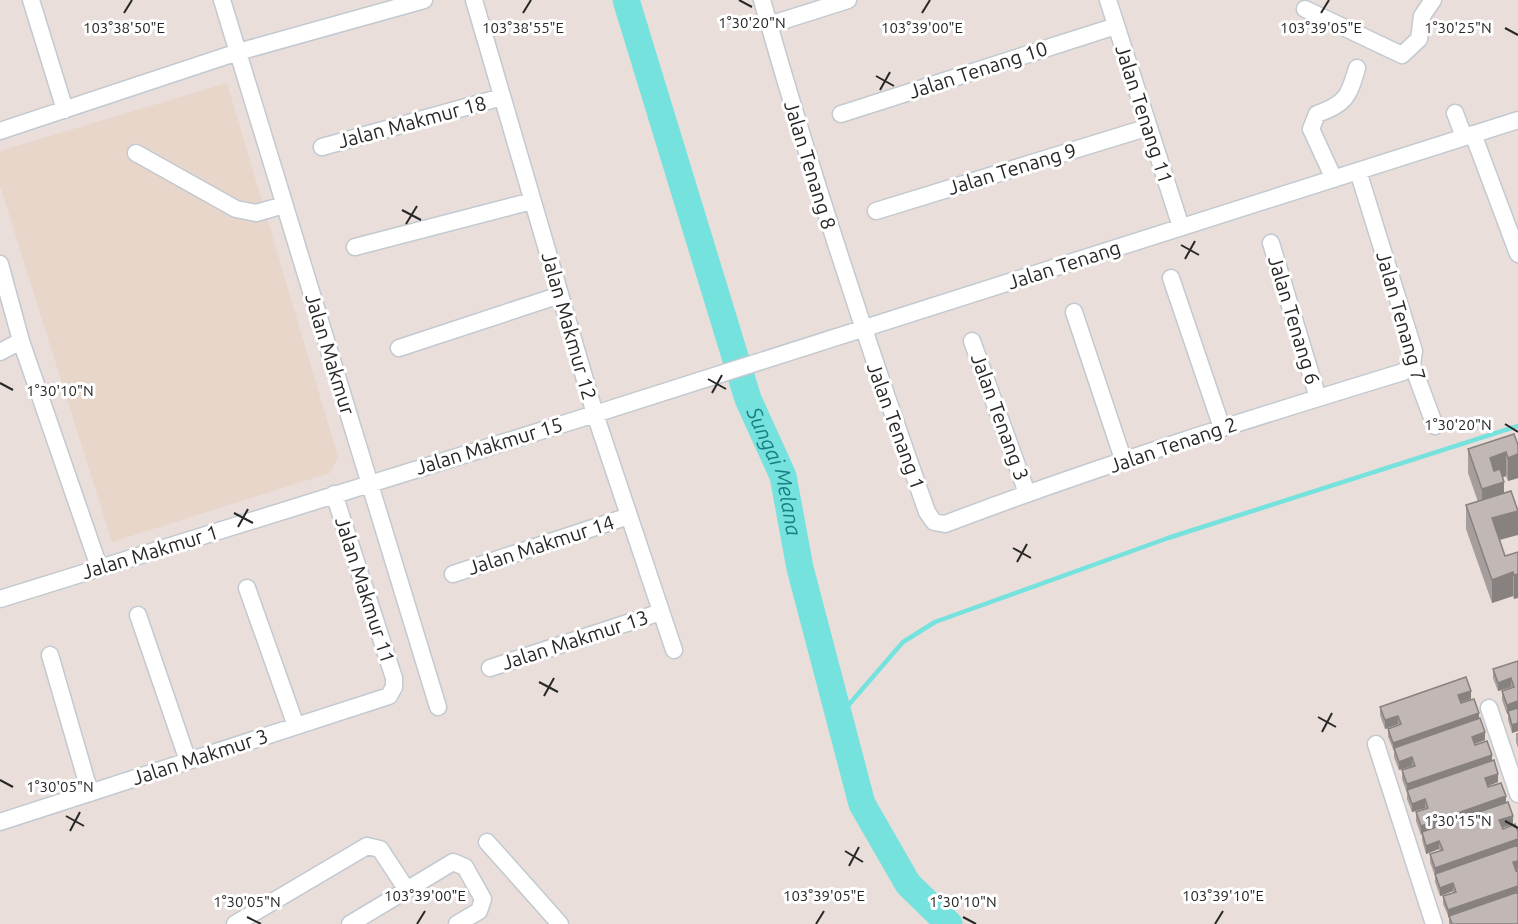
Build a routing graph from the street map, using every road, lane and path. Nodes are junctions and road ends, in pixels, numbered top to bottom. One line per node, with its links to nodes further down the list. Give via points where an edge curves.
1 (31, 0): 15 (street)
2 (222, 0): 12 (street, Jalan Makmur)
3 (424, 0): 12 (street)
4 (474, 0): 14 (street, Jalan Makmur 12)
5 (762, 0): 10 (street, Jalan Tenang 8)
6 (848, 0): 10 (street)
7 (1108, 0): 11 (street, Jalan Tenang 11)
8 (1433, 0): 9 (street, via 1422,16 1419,39 1402,55)
9 (1305, 9)
10 (769, 25): 37 (street, Jalan Tenang 8)
11 (1116, 26): 17 (street, Jalan Tenang 10); 19 (street, Jalan Tenang 11)
12 (238, 52): 15 (street); 27 (street, Jalan Makmur)
13 (1357, 68): 25 (street, via 1350,94 1335,108 1317,114 1311,129)
14 (502, 97): 22 (street, Jalan Makmur 18); 26 (street, Jalan Makmur 12)
15 (65, 110): 20 (street)
16 (1455, 113): 21 (street)
17 (841, 114)
18 (1518, 120): 21 (street, Jalan Tenang)
19 (1149, 127): 28 (street, Jalan Tenang 9); 29 (street, Jalan Tenang 11)
20 (0, 131)
21 (1468, 136): 24 (street, Jalan Tenang); 32 (street)
22 (322, 147)
23 (136, 153): 27 (street, via 236,209 256,213)
24 (1358, 171): 25 (street, Jalan Tenang); 42 (street, Jalan Tenang 7, via 1414,351)
25 (1334, 179): 29 (street, Jalan Tenang)
26 (532, 201): 31 (street); 35 (street, Jalan Makmur 12)
27 (284, 205): 48 (street, Jalan Makmur)
28 (876, 211)
29 (1181, 227): 37 (street, Jalan Tenang)
30 (1270, 243): 43 (street, Jalan Tenang 6)
31 (355, 248)
32 (1518, 254)
33 (0, 264): 38 (street)
34 (1171, 279): 46 (street)
35 (560, 295): 40 (street); 44 (street, Jalan Makmur 12)
36 (1074, 312): 47 (street)
37 (862, 329): 44 (street, Jalan Tenang); 52 (street, Jalan Tenang 1, via 927,512)
38 (21, 341): 41 (street); 53 (street)
39 (972, 341): 49 (street, Jalan Tenang 3)
40 (399, 348)
41 (0, 352)
42 (1412, 364): 43 (street, Jalan Tenang 2, via 1403,372); 45 (street, Jalan Tenang 7)
43 (1318, 398): 46 (street, Jalan Tenang 2)
44 (602, 411): 48 (street, Jalan Makmur 15); 51 (street, Jalan Makmur 12)
45 (1435, 426)
46 (1222, 428): 47 (street, Jalan Tenang 2)
47 (1124, 462): 49 (street, Jalan Tenang 2)
48 (369, 483): 50 (street, Jalan Makmur 1); 63 (street, Jalan Makmur)
49 (1027, 493): 52 (street, Jalan Tenang 2, via 945,524)
50 (334, 494): 53 (street, Jalan Makmur 1); 62 (street, Jalan Makmur 11)
51 (629, 516): 54 (street, Jalan Makmur 14); 57 (street, Jalan Makmur 12)
52 (934, 522)
53 (99, 567): 56 (street, Jalan Makmur 1)
54 (453, 574)
55 (247, 588): 65 (street)
56 (0, 599)
57 (661, 612): 59 (street, Jalan Makmur 12); 61 (street, Jalan Makmur 13)
58 (138, 615): 67 (street)
59 (674, 650)
60 (50, 655): 68 (street)
61 (489, 668)
62 (394, 687): 65 (street, Jalan Makmur 3, via 389,696)
63 (438, 707)
64 (1489, 708): 69 (street)
65 (296, 726): 67 (street, Jalan Makmur 3)
66 (1376, 744): 77 (street)
67 (188, 761): 68 (street, Jalan Makmur 3)
68 (90, 793): 70 (street, Jalan Makmur 3)
69 (1518, 794)
70 (0, 822)
71 (487, 842): 76 (street)
72 (407, 891): 73 (street, via 380,849 367,846); 74 (street); 75 (street, via 453,862 460,863 483,899 479,911)
73 (235, 924)
74 (350, 924)
75 (457, 924)
76 (560, 924)
77 (1434, 924)

